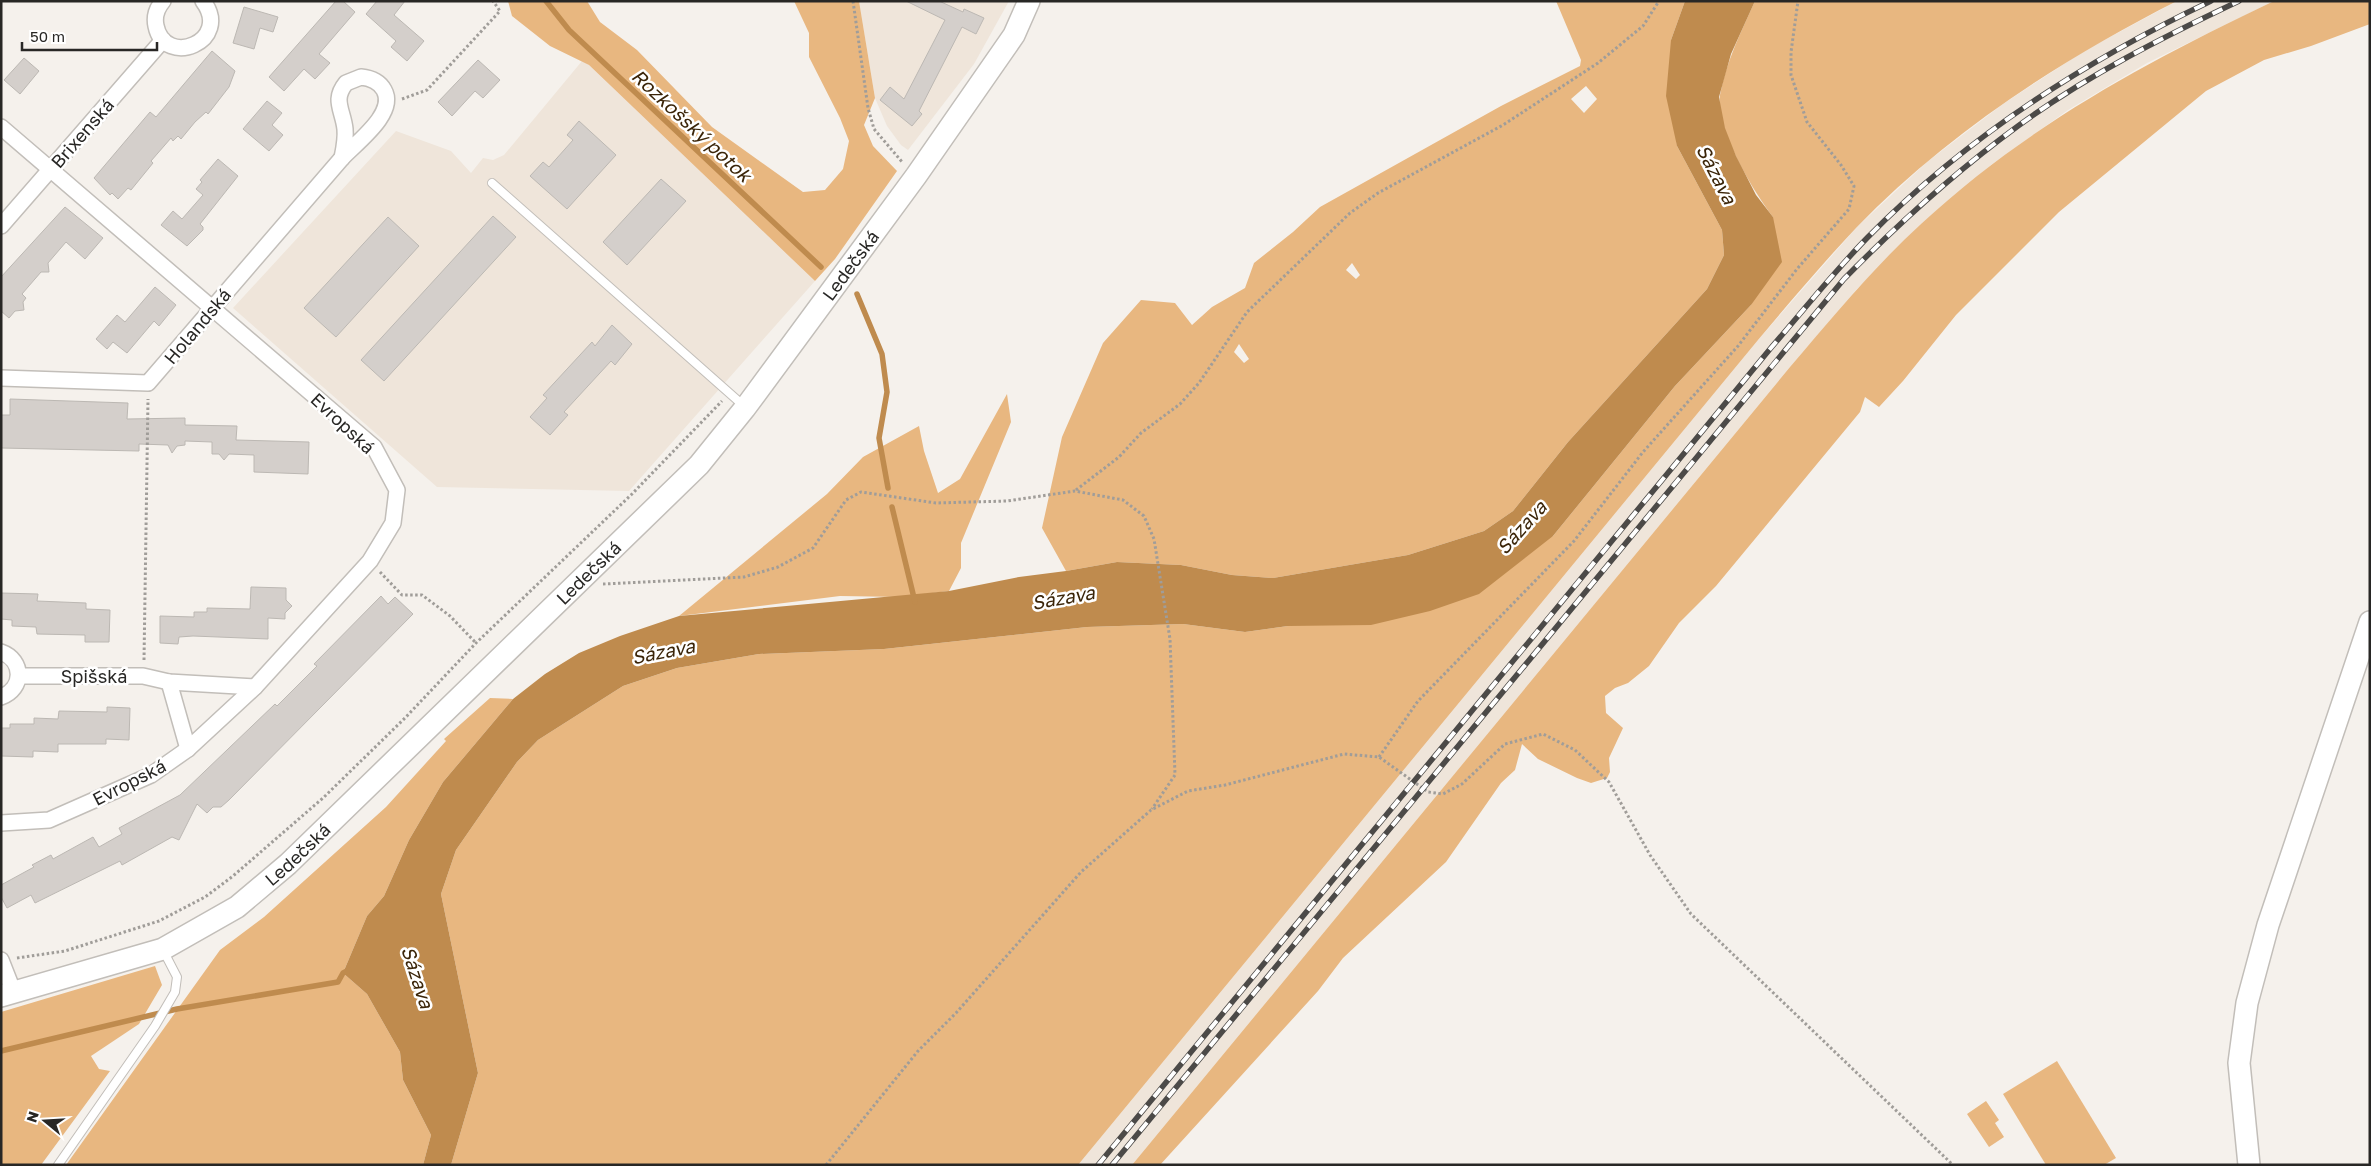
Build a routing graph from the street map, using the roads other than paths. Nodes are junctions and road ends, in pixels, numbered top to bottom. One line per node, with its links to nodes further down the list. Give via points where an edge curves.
1 (163, 1): 4 (street, via 156,13 155,24)
2 (203, 1): 4 (street, via 210,12 210,24 202,40 185,48)
3 (1029, 1): 12 (main road, Ledečská, via 1014,35 916,176)
4 (163, 40): 7 (street, Brixenská)
5 (1, 127): 7 (street, Evropská)
6 (342, 158): 6 (street, Holandská, via 345,130 338,98 346,83 362,76 370,78 383,88 387,104 381,118); 10 (street, Holandská)
7 (50, 169): 9 (street, Brixenská); 10 (street, Evropská)
8 (492, 183): 12 (lane)
9 (1, 226)
10 (211, 308): 11 (street, Holandská, via 148,383); 17 (street, Evropská, via 374,447 397,490 393,523 370,561)
11 (1, 378)
12 (745, 408): 21 (main road, Ledečská, via 699,465 288,864 237,907)
13 (2370, 622): 25 (main road, via 2268,925 2247,1003 2240,1063)
14 (1, 652): 15 (street, via 15,662)
15 (19, 676): 16 (street, Spišská, via 143,676); 18 (street, via 12,691)
16 (168, 682): 17 (street, Spišská); 19 (street)
17 (255, 687): 19 (street, Evropská)
18 (1, 697)
19 (188, 750): 20 (street, Evropská, via 151,774 49,820)
20 (1, 823)
21 (163, 949): 23 (main road, Ledečská); 24 (lane, via 177,977 175,992)
22 (1, 960): 23 (street)
23 (8, 995)
24 (58, 1165)
25 (2249, 1165)

